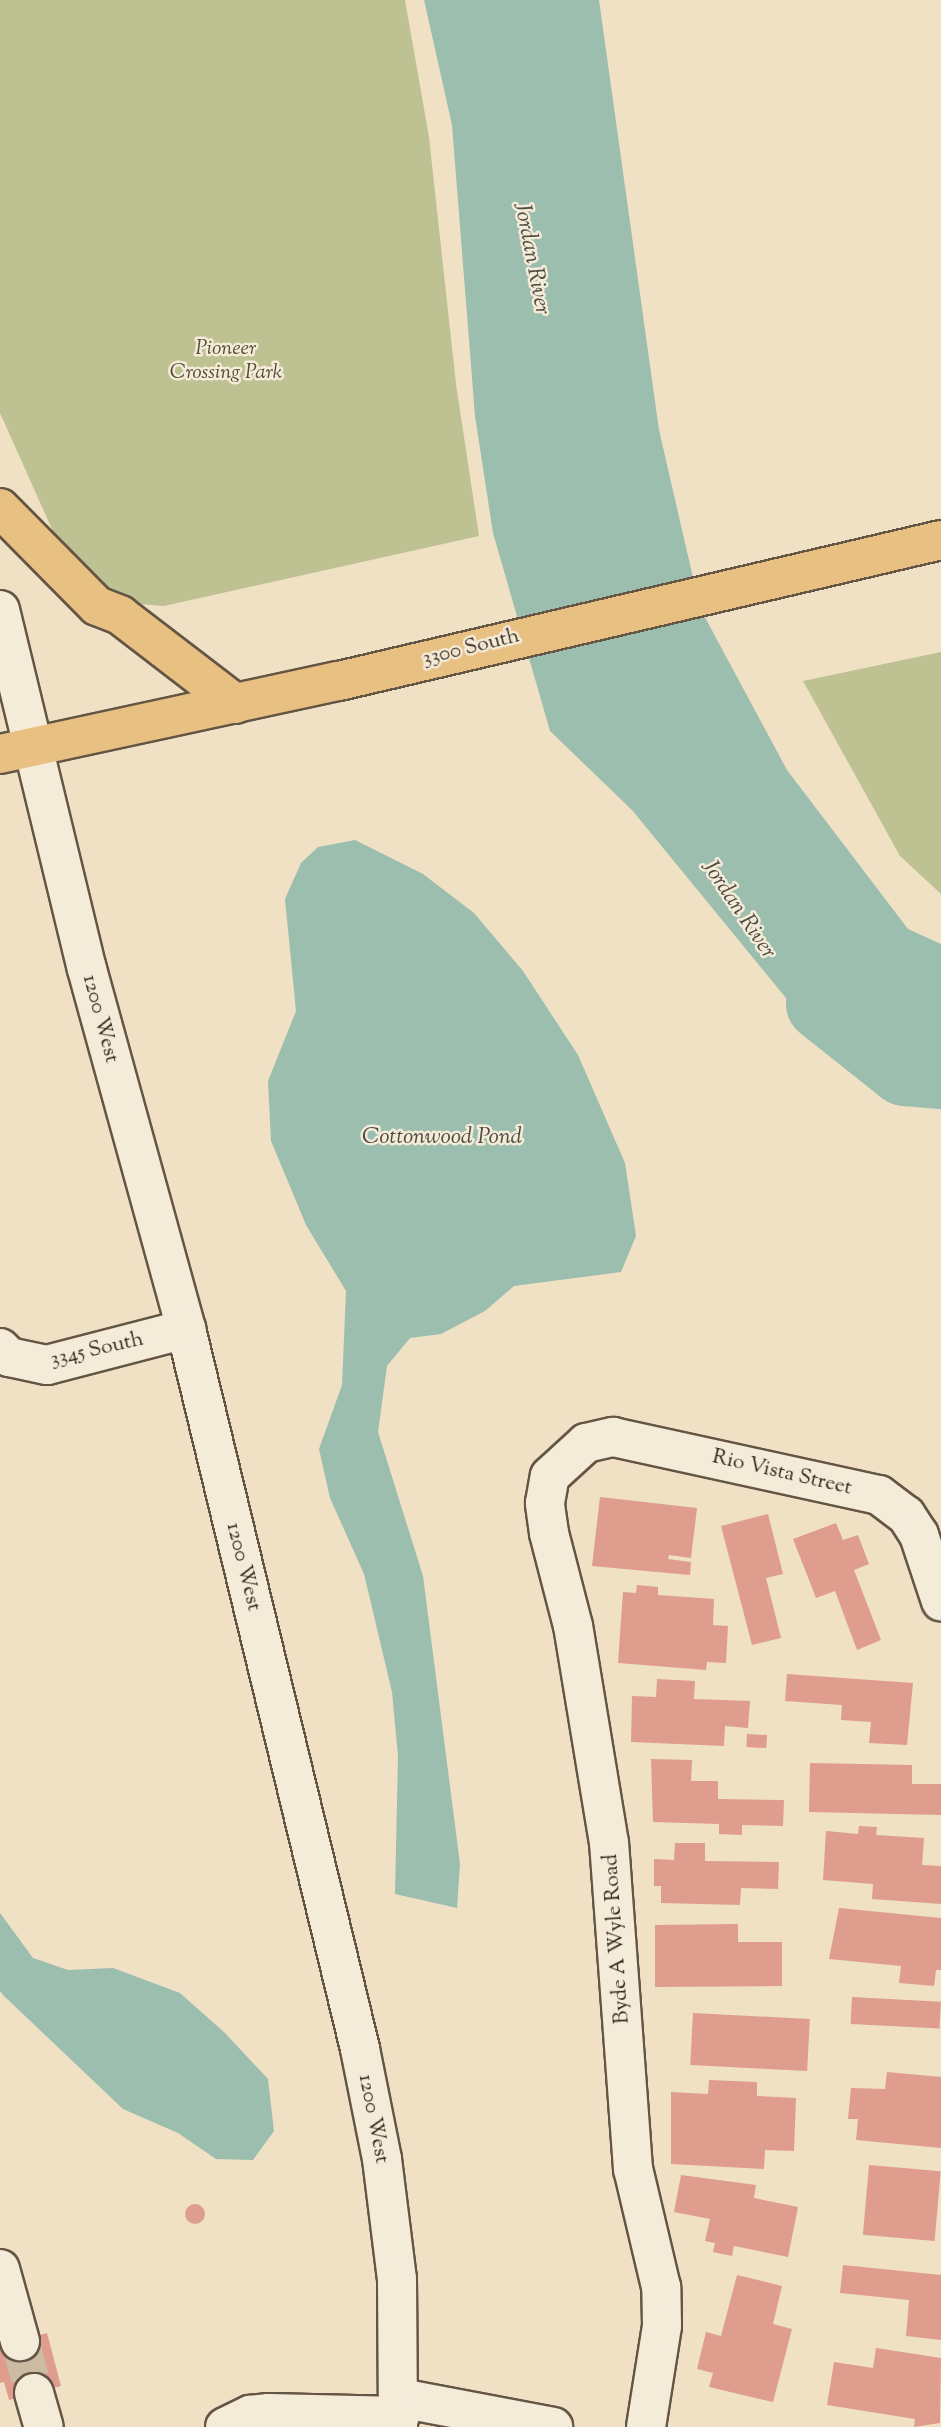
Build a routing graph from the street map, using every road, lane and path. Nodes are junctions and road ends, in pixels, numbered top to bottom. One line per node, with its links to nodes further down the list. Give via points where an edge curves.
1 (0, 508): 4 (main road, via 97,606 120,615)
2 (941, 540): 4 (main road, 3300 South)
3 (0, 610): 5 (street, 1200 West)
4 (236, 704): 5 (main road, 3300 South)
5 (16, 750): 6 (street, 1200 West, via 87,969)
6 (186, 1329): 7 (street, 3345 South, via 47,1364); 12 (street, 1200 West, via 372,2110 397,2279)
7 (5, 1352)
8 (565, 1459): 9 (street, Rio Vista Street, via 586,1443 613,1437 879,1495 906,1515 919,1535); 15 (street, Byde A Wyle Road, via 551,1476 545,1503 595,1744 621,1980 628,2130 661,2287 662,2326)
9 (941, 1601)
10 (0, 2269): 11 (street)
11 (20, 2341)
12 (399, 2414): 13 (street, via 269,2413 250,2415); 14 (street)
13 (225, 2427)
14 (553, 2427)
15 (646, 2427)

